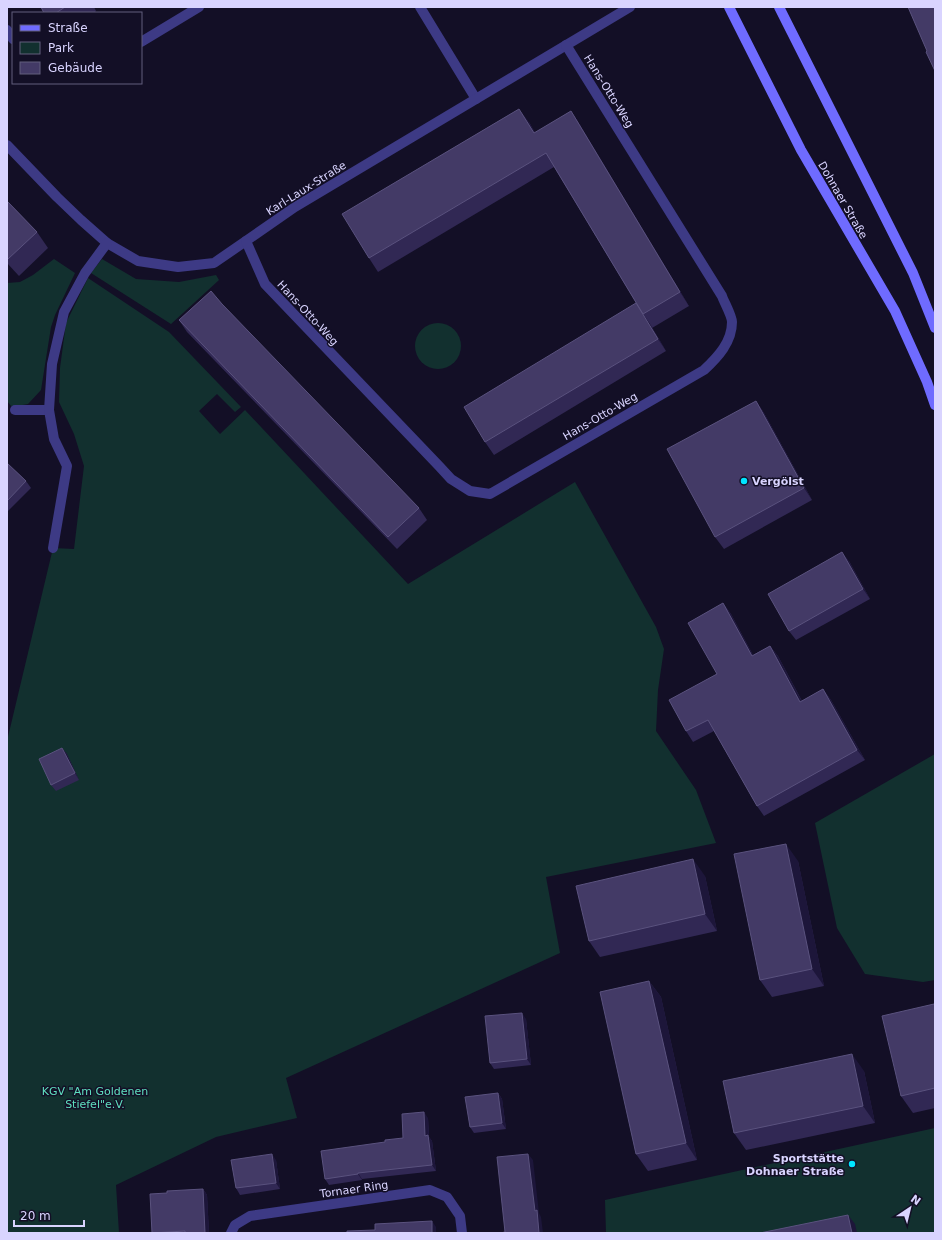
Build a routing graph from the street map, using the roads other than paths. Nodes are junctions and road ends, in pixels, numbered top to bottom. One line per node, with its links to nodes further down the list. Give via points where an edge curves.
1 (199, 7): 6 (street)
2 (420, 7): 8 (street)
3 (630, 7): 7 (street, Karl-Laux-Straße)
4 (729, 7): 13 (main road, Dohnaer Straße, via 801,150 895,311)
5 (779, 7): 12 (main road, via 913,273)
6 (142, 41)
7 (566, 45): 8 (street, Karl-Laux-Straße); 10 (street, Hans-Otto-Weg, via 722,296 732,321 729,339 718,357 699,373 490,494 470,490 451,479 264,284)
8 (476, 99): 10 (street, Karl-Laux-Straße, via 295,207)
9 (7, 145): 11 (street, Karl-Laux-Straße, via 57,197)
10 (246, 241): 11 (street, Karl-Laux-Straße, via 214,263 178,266 138,261)
11 (107, 243): 15 (street, via 85,273 64,312 52,364)
12 (935, 328)
13 (935, 405)
14 (15, 410): 15 (street)
15 (49, 410): 16 (street, via 54,439 67,466)
16 (53, 548)
17 (231, 1233): 18 (street, Tornaer Ring, via 235,1224 250,1216 430,1190 447,1197 460,1216)
18 (462, 1233)

